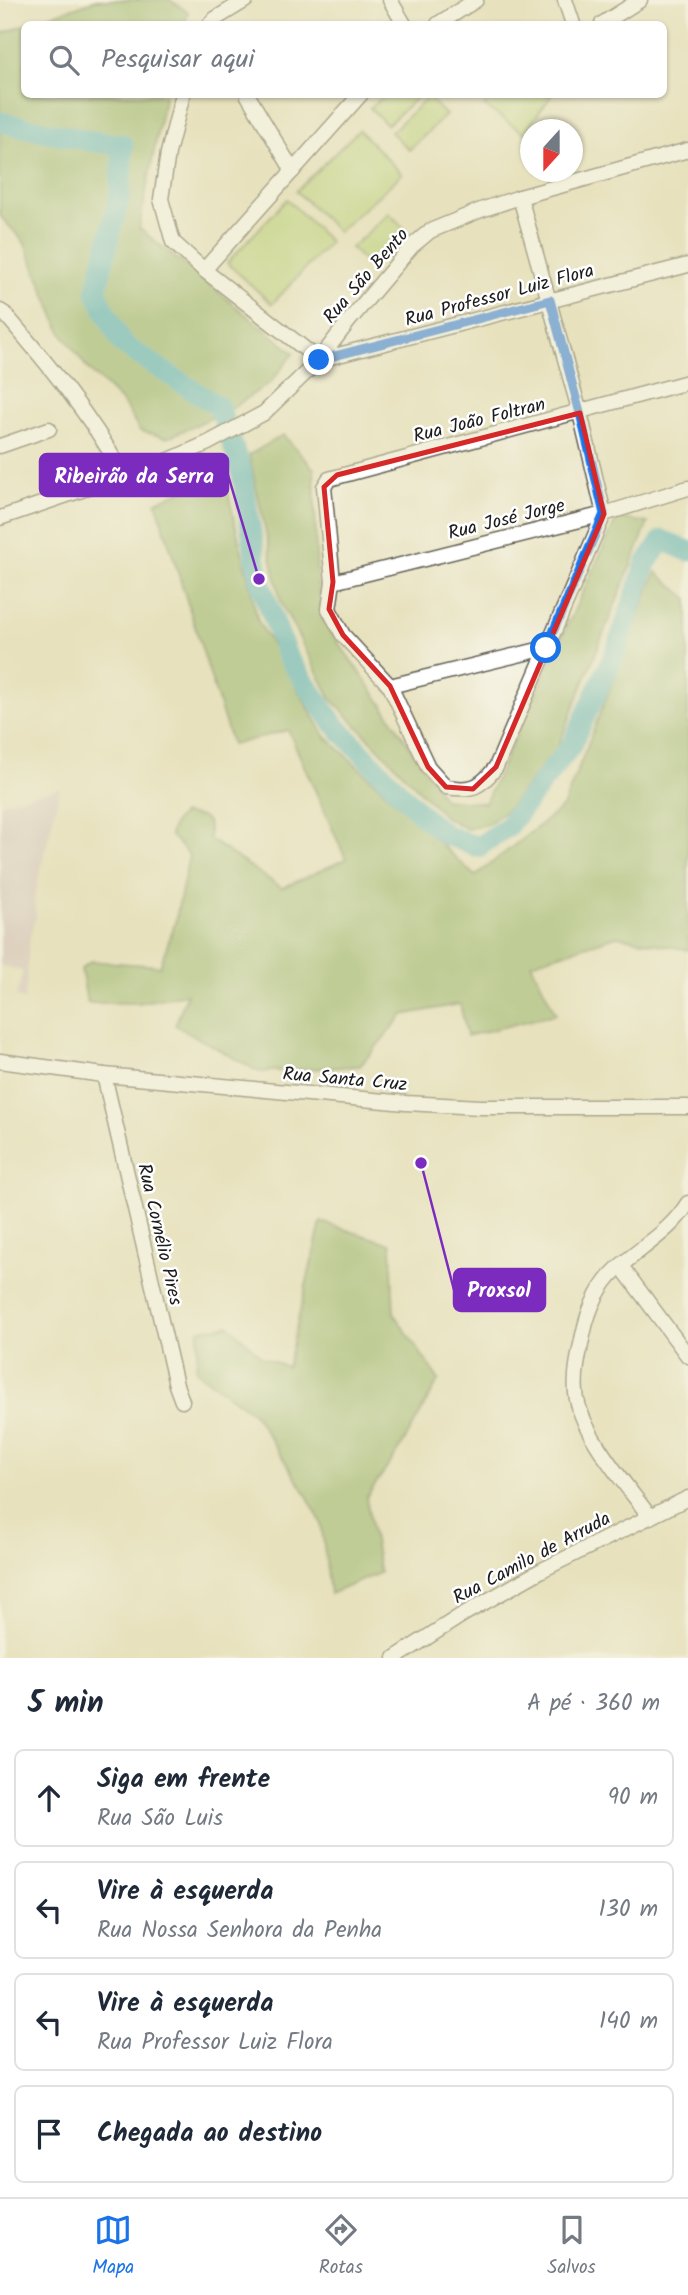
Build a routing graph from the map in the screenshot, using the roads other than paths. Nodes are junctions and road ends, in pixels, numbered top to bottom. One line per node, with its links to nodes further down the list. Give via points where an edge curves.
1 (246, 0): 6 (street)
2 (390, 0): 7 (street)
3 (476, 0): 8 (street)
4 (565, 0): 9 (street)
5 (640, 0): 10 (street)
6 (213, 21)
7 (402, 21)
8 (443, 21)
9 (572, 21)
10 (607, 21)
11 (182, 98): 18 (street, via 161,200 173,242)
12 (249, 98): 15 (street)
13 (357, 98): 15 (street)
14 (688, 150): 16 (street, Rua São Bento)
15 (293, 170): 18 (street)
16 (520, 197): 19 (street); 21 (street, Rua São Bento, via 430,231 412,246)
17 (688, 265): 19 (street, Rua Professor Luiz Flora)
18 (204, 270): 21 (street)
19 (550, 300): 21 (street, Rua Professor Luiz Flora); 23 (street)
20 (0, 311): 26 (street, via 93,424)
21 (319, 360): 26 (street, Rua São Bento, via 264,413 156,466)
22 (688, 382): 23 (street, Rua João Foltran)
23 (580, 413): 28 (street); 30 (street, Rua João Foltran, via 329,479 324,487)
24 (48, 429): 25 (street)
25 (0, 446)
26 (122, 472): 29 (street, Rua São Bento)
27 (688, 488): 28 (street, Rua José Jorge)
28 (604, 514): 30 (street, Rua José Jorge); 31 (street)
29 (0, 518)
30 (333, 582): 32 (street, via 329,609 343,635)
31 (546, 648): 32 (street); 32 (street, via 496,767 473,789 446,787 428,767)
32 (390, 686)
33 (0, 1061): 34 (street, Rua Santa Cruz)
34 (104, 1075): 35 (street, Rua Santa Cruz, via 406,1103); 39 (street, Rua Cornélio Pires)
35 (688, 1107)
36 (688, 1203): 37 (street, via 665,1232)
37 (621, 1266): 38 (street); 41 (street, via 587,1315 576,1391 585,1427)
38 (688, 1356)
39 (182, 1401)
40 (688, 1498): 41 (street, Rua Camilo de Arruda)
41 (650, 1517): 42 (street, Rua Camilo de Arruda, via 542,1570)
42 (396, 1658)

